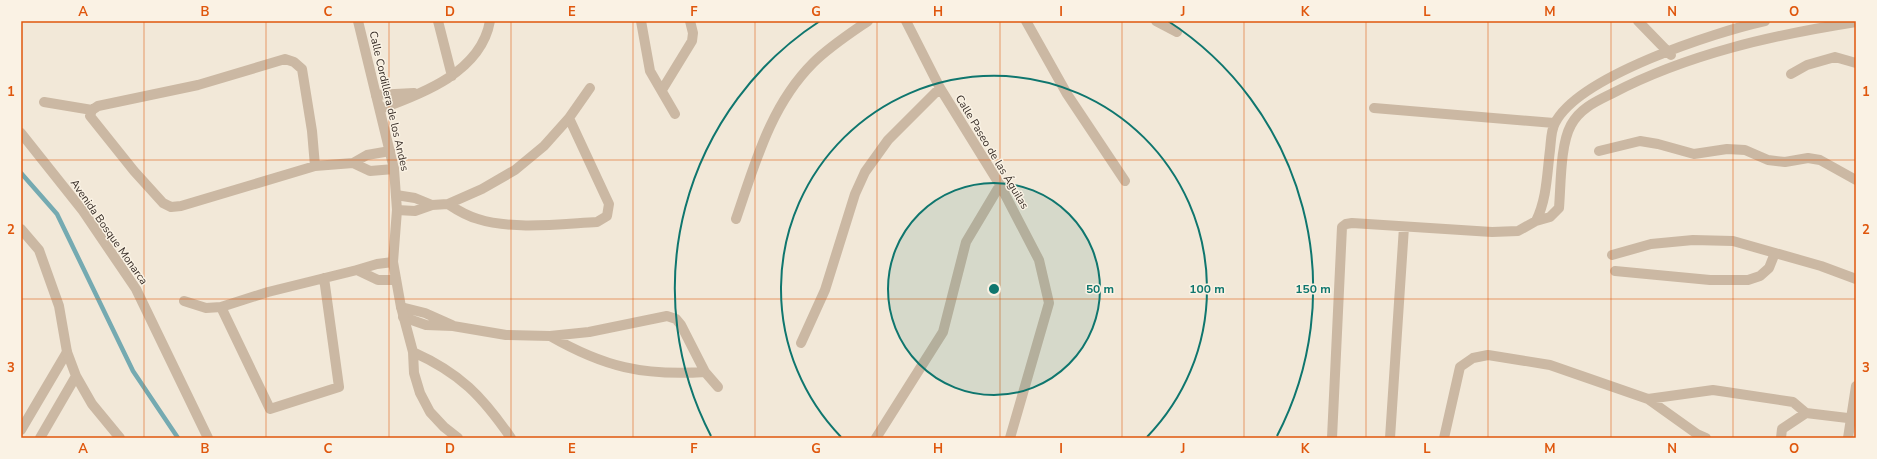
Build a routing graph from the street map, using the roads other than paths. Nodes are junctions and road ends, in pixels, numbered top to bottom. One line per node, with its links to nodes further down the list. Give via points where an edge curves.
1 (358, 21): 23 (street, Calle Cordillera de los Andes)
2 (438, 21): 18 (street)
3 (490, 21): 18 (street, via 482,43 472,57)
4 (641, 21): 21 (street, via 650,71)
5 (690, 21): 21 (street, via 692,41)
6 (868, 21): 46 (street, via 814,62 784,99 765,136)
7 (906, 21): 20 (street, Calle Paseo de las Águilas)
8 (1026, 21): 40 (street, via 1067,94)
9 (1156, 21): 13 (street)
10 (1638, 21): 14 (street)
11 (1765, 21): 14 (street)
12 (1856, 22): 15 (street, via 1799,32)
13 (1178, 32)
14 (1668, 52): 15 (street); 30 (street, via 1624,70 1584,92)
15 (1679, 63): 33 (street, via 1590,105 1577,115)
16 (1856, 63): 17 (street, via 1835,57 1807,65)
17 (1791, 74)
18 (452, 76): 22 (street)
19 (590, 88): 29 (street)
20 (940, 88): 41 (street, Calle Paseo de las Águilas); 62 (street, via 888,140 865,172 855,194 825,290)
21 (662, 90): 28 (street)
22 (424, 92): 23 (street); 26 (street)
23 (376, 95): 26 (street, Calle Cordillera de los Andes)
24 (44, 102): 27 (street)
25 (1374, 108): 30 (street)
26 (380, 109): 34 (street, Calle Cordillera de los Andes)
27 (92, 110): 37 (street, via 90,116 134,171 164,203 171,207); 37 (street, via 98,106 198,85 285,59 302,69)
28 (675, 114)
29 (569, 118): 43 (street, via 544,146 515,170 482,189); 43 (street, via 609,204 607,216 596,222 520,226 478,220)
30 (1554, 123): 32 (street)
31 (21, 133): 77 (street, Avenida Bosque Monarca, via 83,210 136,289)
32 (1551, 138): 33 (street); 47 (street, via 1544,199)
33 (1565, 140): 47 (street, via 1559,208 1550,217)
34 (390, 151): 36 (street, via 367,155); 38 (street, Calle Cordillera de los Andes)
35 (1599, 151): 39 (street, via 1640,141 1694,154 1727,149 1745,150 1768,160 1820,160)
36 (352, 163): 37 (street); 38 (street, via 370,171)
37 (315, 166)
38 (394, 169): 42 (street, Calle Cordillera de los Andes)
39 (1856, 180)
40 (1125, 181)
41 (1000, 185): 80 (street, via 966,242 943,332); 81 (street, Calle Paseo de las Águilas, via 1039,260 1049,302)
42 (396, 196): 44 (street, via 415,198); 45 (street, Calle Cordillera de los Andes)
43 (448, 204): 44 (street)
44 (432, 205): 45 (street, via 415,211)
45 (397, 210): 52 (street, Calle Cordillera de los Andes)
46 (736, 219)
47 (1536, 221): 48 (street, via 1518,231)
48 (1404, 227): 82 (street, via 1352,223 1342,227); 83 (street)
49 (21, 229): 63 (street, via 39,250 59,306)
50 (1775, 253): 51 (street, via 1733,241 1693,240 1651,244); 54 (street, via 1769,268 1760,276 1748,280 1710,280); 56 (street)
51 (1612, 255)
52 (393, 262): 53 (street); 57 (street, Calle Cordillera de los Andes)
53 (357, 270): 55 (street); 57 (street, via 378,280)
54 (1615, 271)
55 (324, 278): 59 (street); 59 (street, via 339,387 270,409)
56 (1856, 279)
57 (396, 280): 60 (street, Calle Cordillera de los Andes)
58 (184, 301): 59 (street, via 206,308)
59 (221, 307)
60 (402, 312): 61 (street, via 425,313 453,326 506,335); 64 (street, Calle Cordillera de los Andes)
61 (550, 336): 65 (street, via 578,352 615,366 673,374); 65 (street, via 589,332 667,316 676,319 681,325)
62 (801, 343)
63 (68, 352): 66 (street); 72 (street)
64 (412, 352): 73 (street, via 448,370 464,383 484,401); 78 (street, Calle Cordillera de los Andes, via 414,373 420,393 430,412 444,428)
65 (705, 372): 68 (street)
66 (76, 376): 75 (street); 76 (street, via 92,404)
67 (1856, 386): 71 (street)
68 (718, 387)
69 (1648, 399): 70 (street, via 1713,390 1793,402); 84 (street, via 1550,366 1488,355 1474,358 1460,367); 85 (street)
70 (1806, 413): 71 (street); 86 (street, via 1782,429)
71 (1854, 419): 74 (street)
72 (21, 430)
73 (503, 433): 79 (street)
74 (1851, 436)
75 (40, 438)
76 (120, 438)
77 (208, 438)
78 (458, 438)
79 (511, 438)
80 (876, 438)
81 (1010, 438)
82 (1332, 438)
83 (1390, 438)
84 (1444, 438)
85 (1706, 438)
86 (1781, 438)

